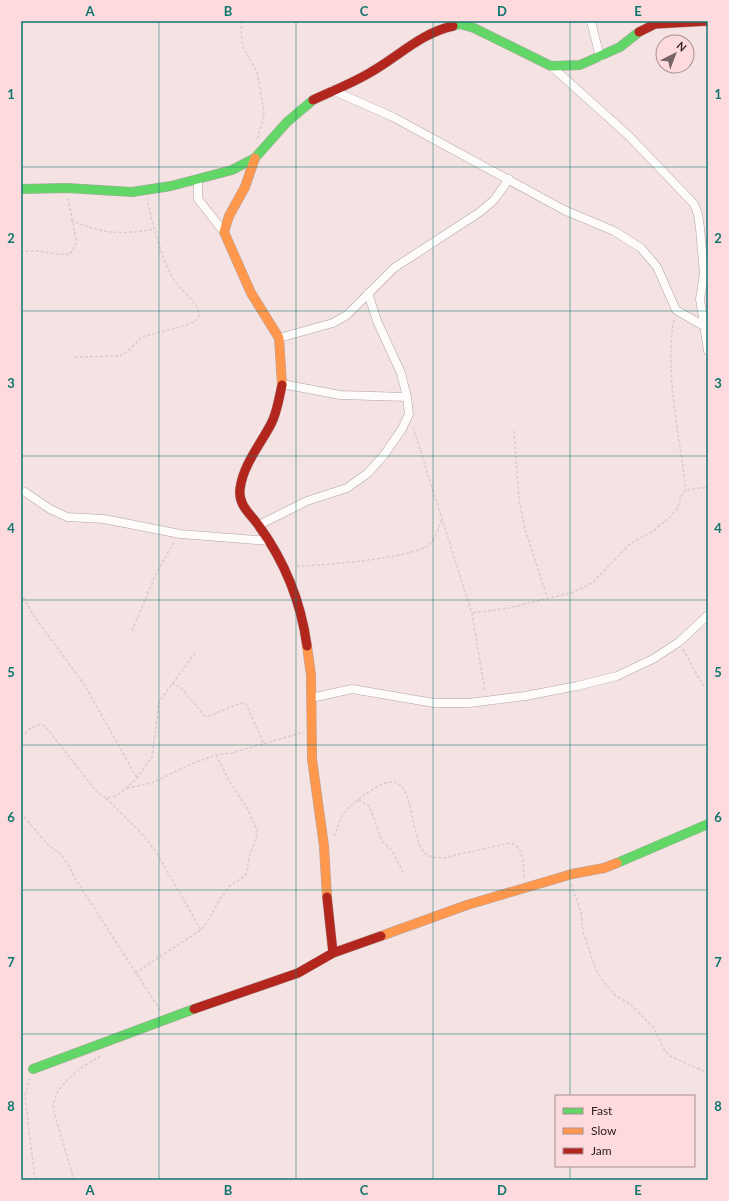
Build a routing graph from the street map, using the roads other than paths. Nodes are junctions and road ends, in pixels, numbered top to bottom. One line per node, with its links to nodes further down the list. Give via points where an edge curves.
1 (591, 21): 4 (street)
2 (708, 21): 4 (street, via 655,24)
3 (459, 22): 5 (street); 6 (street, via 421,38 371,72)
4 (600, 57): 5 (street, via 580,65)
5 (551, 66): 13 (street, via 629,136 694,204 699,221 704,274 700,298)
6 (332, 90): 7 (street, via 310,102 287,122); 8 (street, via 393,117)
7 (255, 158): 9 (street, via 232,170); 11 (street)
8 (509, 179): 12 (street, via 494,200 480,212 394,268); 13 (street, via 564,210 614,231 641,248 657,267 676,310)
9 (198, 180): 10 (street, via 132,192 67,188); 11 (street, via 198,200)
10 (21, 189)
11 (224, 232): 14 (street, via 251,293)
12 (368, 293): 14 (street, via 347,315 333,323); 17 (street, via 377,321 401,373)
13 (702, 325): 15 (street)
14 (279, 338): 16 (street)
15 (708, 351)
16 (282, 384): 17 (street, via 340,395); 19 (street, via 272,422 247,465 240,490 240,500 244,508)
17 (407, 397): 19 (street, via 409,414 402,429 368,473 347,488 307,501)
18 (25, 492): 20 (street, via 67,517 104,519 180,534)
19 (259, 525): 20 (street)
20 (269, 541): 22 (street, via 285,566 299,605 311,675)
21 (708, 615): 22 (street, via 679,642 653,659 616,676 525,696 469,703 434,703 352,689)
22 (311, 698): 24 (street, via 314,772 324,846 324,871)
23 (708, 824): 24 (street, via 604,868 567,875 467,905)
24 (333, 953): 25 (street, via 298,973 232,994)
25 (33, 1069)

